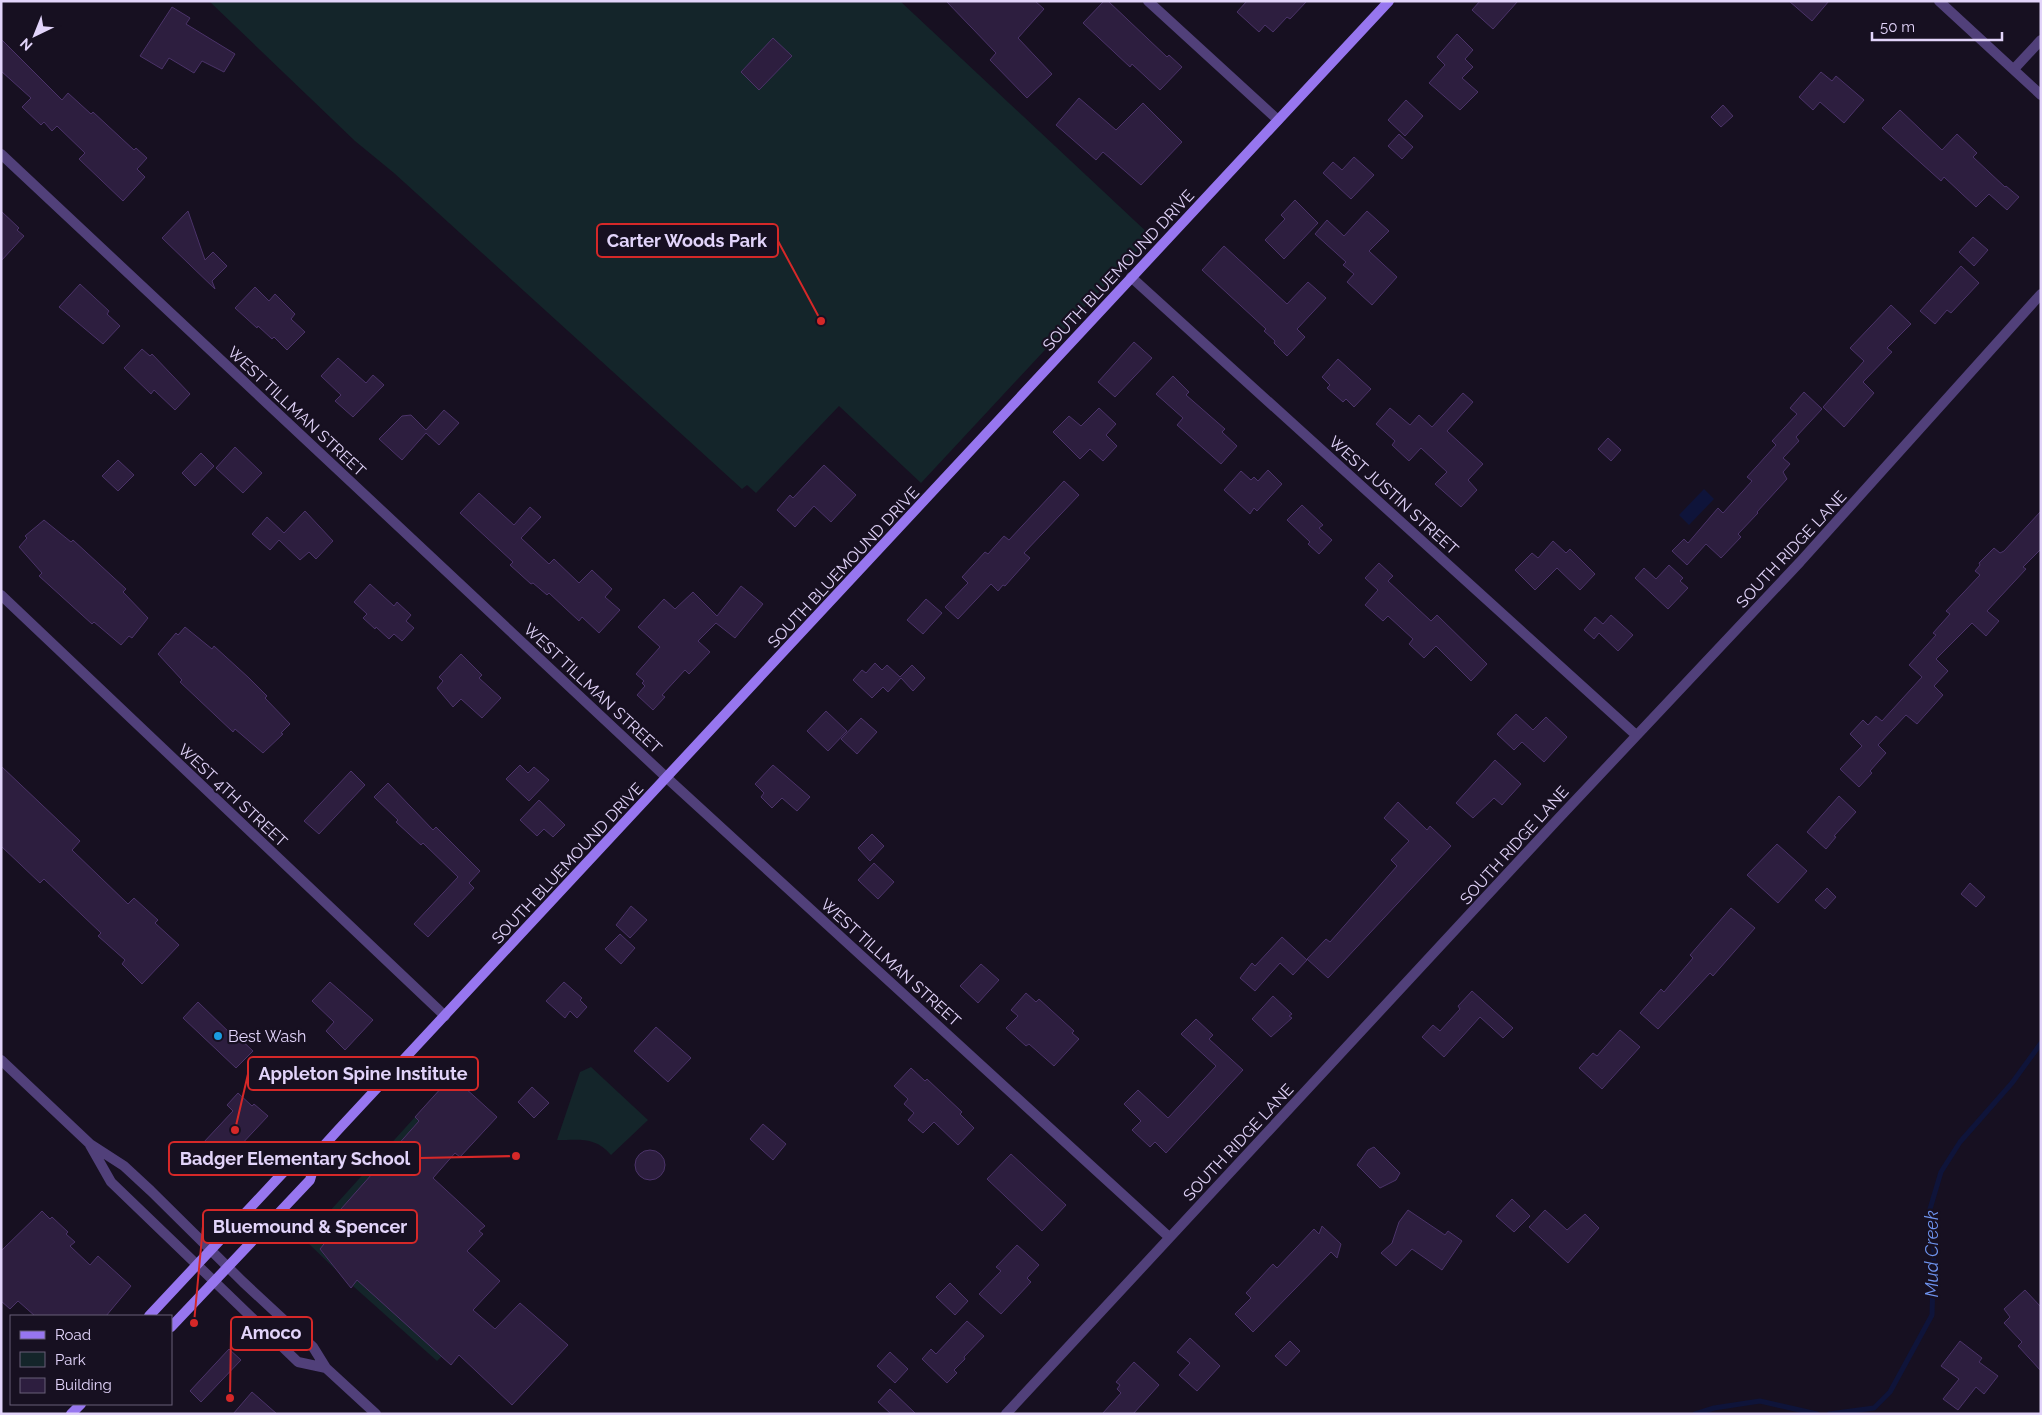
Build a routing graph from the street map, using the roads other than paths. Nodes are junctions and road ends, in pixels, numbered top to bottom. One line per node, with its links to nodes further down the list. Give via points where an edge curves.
1 (1388, 1): 7 (main road, SOUTH BLUEMOUND DRIVE)
2 (1939, 1): 5 (street)
3 (1152, 3): 7 (street)
4 (2041, 40): 5 (street)
5 (2014, 70): 6 (street)
6 (2041, 94)
7 (1278, 120): 9 (main road, SOUTH BLUEMOUND DRIVE)
8 (1, 154): 13 (street, WEST TILLMAN STREET)
9 (1132, 277): 12 (street, WEST JUSTIN STREET); 13 (main road, SOUTH BLUEMOUND DRIVE)
10 (2041, 294): 12 (street, SOUTH RIDGE LANE, via 1800,562)
11 (1, 595): 14 (street, WEST 4TH STREET)
12 (1636, 735): 18 (street, SOUTH RIDGE LANE)
13 (666, 778): 14 (main road, SOUTH BLUEMOUND DRIVE); 18 (street, WEST TILLMAN STREET)
14 (445, 1016): 17 (main road, SOUTH BLUEMOUND DRIVE)
15 (1, 1060): 16 (street)
16 (90, 1144): 19 (street, via 124,1166); 20 (street, via 111,1182)
17 (318, 1152): 19 (main road, SOUTH BLUEMOUND DRIVE, via 293,1162); 21 (main road, SOUTH BLUEMOUND DRIVE, via 310,1180)
18 (1169, 1237): 27 (street, SOUTH RIDGE LANE)
19 (212, 1250): 20 (main road, SOUTH BLUEMOUND DRIVE); 21 (street)
20 (197, 1266): 22 (street); 23 (main road, SOUTH BLUEMOUND DRIVE)
21 (229, 1267): 22 (main road, SOUTH BLUEMOUND DRIVE); 25 (street, via 312,1347)
22 (214, 1282): 24 (main road, SOUTH BLUEMOUND DRIVE); 25 (street, via 298,1362)
23 (150, 1315)
24 (172, 1325)
25 (326, 1368): 26 (street)
26 (376, 1414)
27 (1006, 1414)

